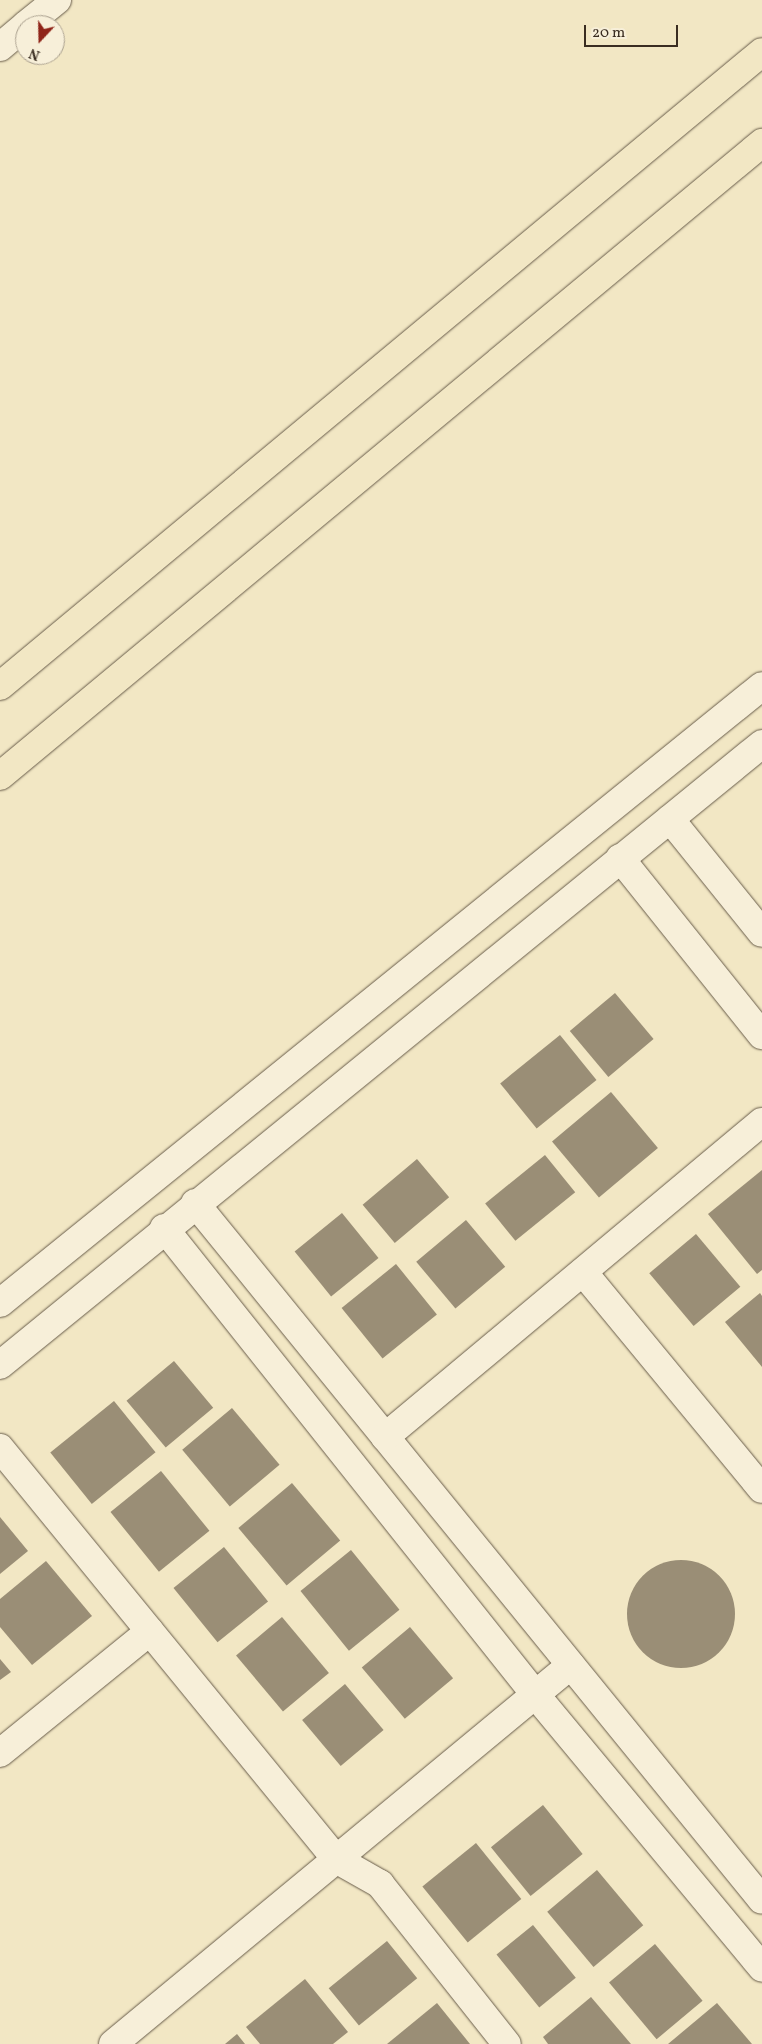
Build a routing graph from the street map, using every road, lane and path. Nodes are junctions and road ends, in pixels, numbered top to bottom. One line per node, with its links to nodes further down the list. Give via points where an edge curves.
1 (57, 0): 2 (street)
2 (39, 15)
3 (15, 35): 4 (street)
4 (0, 47)
5 (762, 52): 7 (highway)
6 (762, 143): 10 (highway)
7 (0, 686)
8 (762, 686): 19 (street)
9 (762, 744): 11 (street)
10 (0, 776)
11 (670, 819): 12 (street); 13 (street)
12 (620, 858): 14 (street); 16 (street)
13 (762, 932)
14 (762, 1035)
15 (762, 1122): 18 (street)
16 (195, 1203): 17 (street); 21 (street)
17 (164, 1228): 20 (street); 26 (street)
18 (582, 1272): 21 (street); 23 (street)
19 (0, 1303)
20 (0, 1365)
21 (386, 1436): 25 (street)
22 (0, 1448): 24 (street)
23 (762, 1489)
24 (150, 1631): 27 (street); 28 (street)
25 (571, 1665): 26 (street); 29 (street)
26 (534, 1693): 28 (street); 30 (street)
27 (0, 1753)
28 (336, 1858): 31 (street); 32 (street, via 380,1884)
29 (762, 1900)
30 (762, 1968)
31 (113, 2044)
32 (507, 2044)

